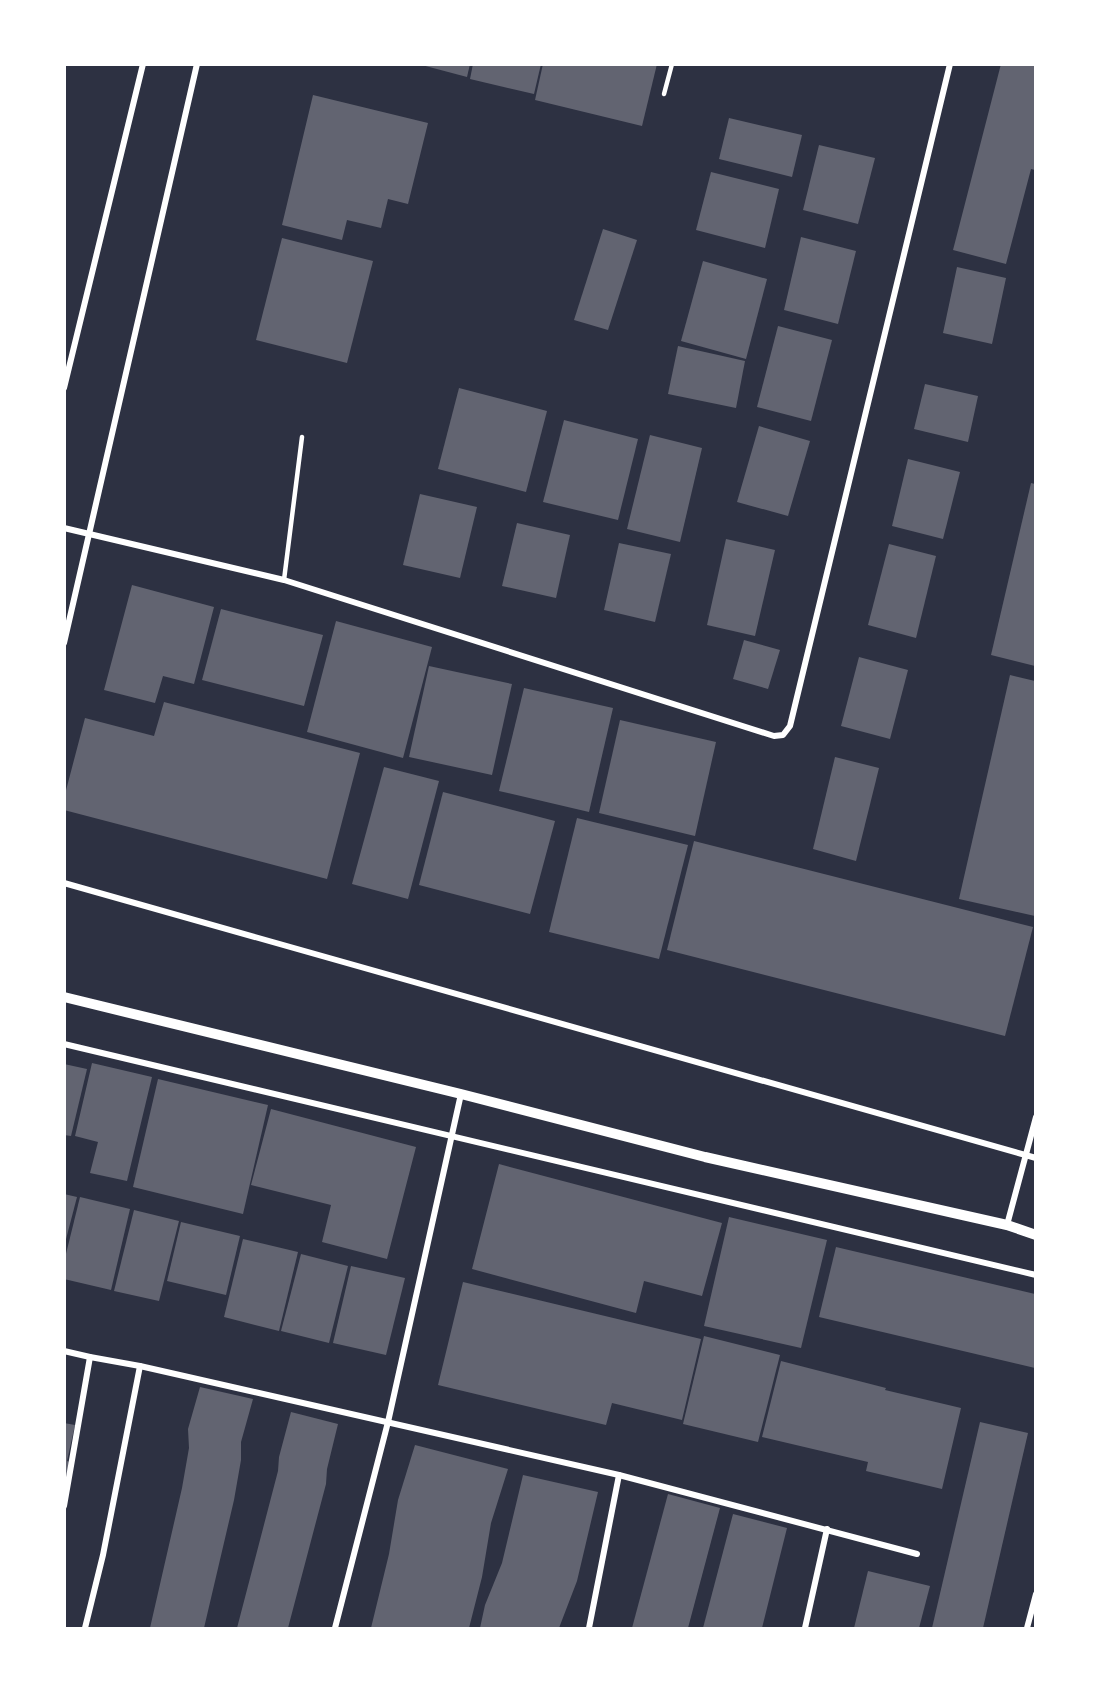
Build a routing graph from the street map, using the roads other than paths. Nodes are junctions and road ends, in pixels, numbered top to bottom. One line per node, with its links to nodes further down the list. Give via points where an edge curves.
1 (143, 64): 6 (street)
2 (197, 64): 9 (street)
3 (672, 64): 5 (lane)
4 (950, 64): 10 (street, via 790,726 783,735 774,736)
5 (664, 94)
6 (64, 388)
7 (302, 437): 10 (lane)
8 (64, 528): 9 (street)
9 (90, 534): 10 (street); 11 (street)
10 (284, 580)
11 (64, 643)
12 (64, 883): 18 (street)
13 (64, 997): 15 (street)
14 (64, 1044): 17 (street)
15 (461, 1094): 17 (street); 20 (street, via 705,1157)
16 (1035, 1117): 18 (street)
17 (452, 1135): 22 (street); 26 (street)
18 (1026, 1155): 19 (street); 20 (street)
19 (1035, 1158)
20 (1007, 1226): 21 (street)
21 (1035, 1235)
22 (1035, 1275)
23 (64, 1351): 24 (street)
24 (90, 1357): 25 (street); 28 (street)
25 (140, 1366): 26 (street); 32 (street)
26 (388, 1422): 27 (street); 33 (street)
27 (619, 1475): 29 (street); 34 (street)
28 (64, 1506)
29 (827, 1529): 30 (street); 35 (street)
30 (917, 1554)
31 (1035, 1594): 36 (street)
32 (85, 1629)
33 (335, 1629)
34 (589, 1629)
35 (805, 1629)
36 (1027, 1629)

